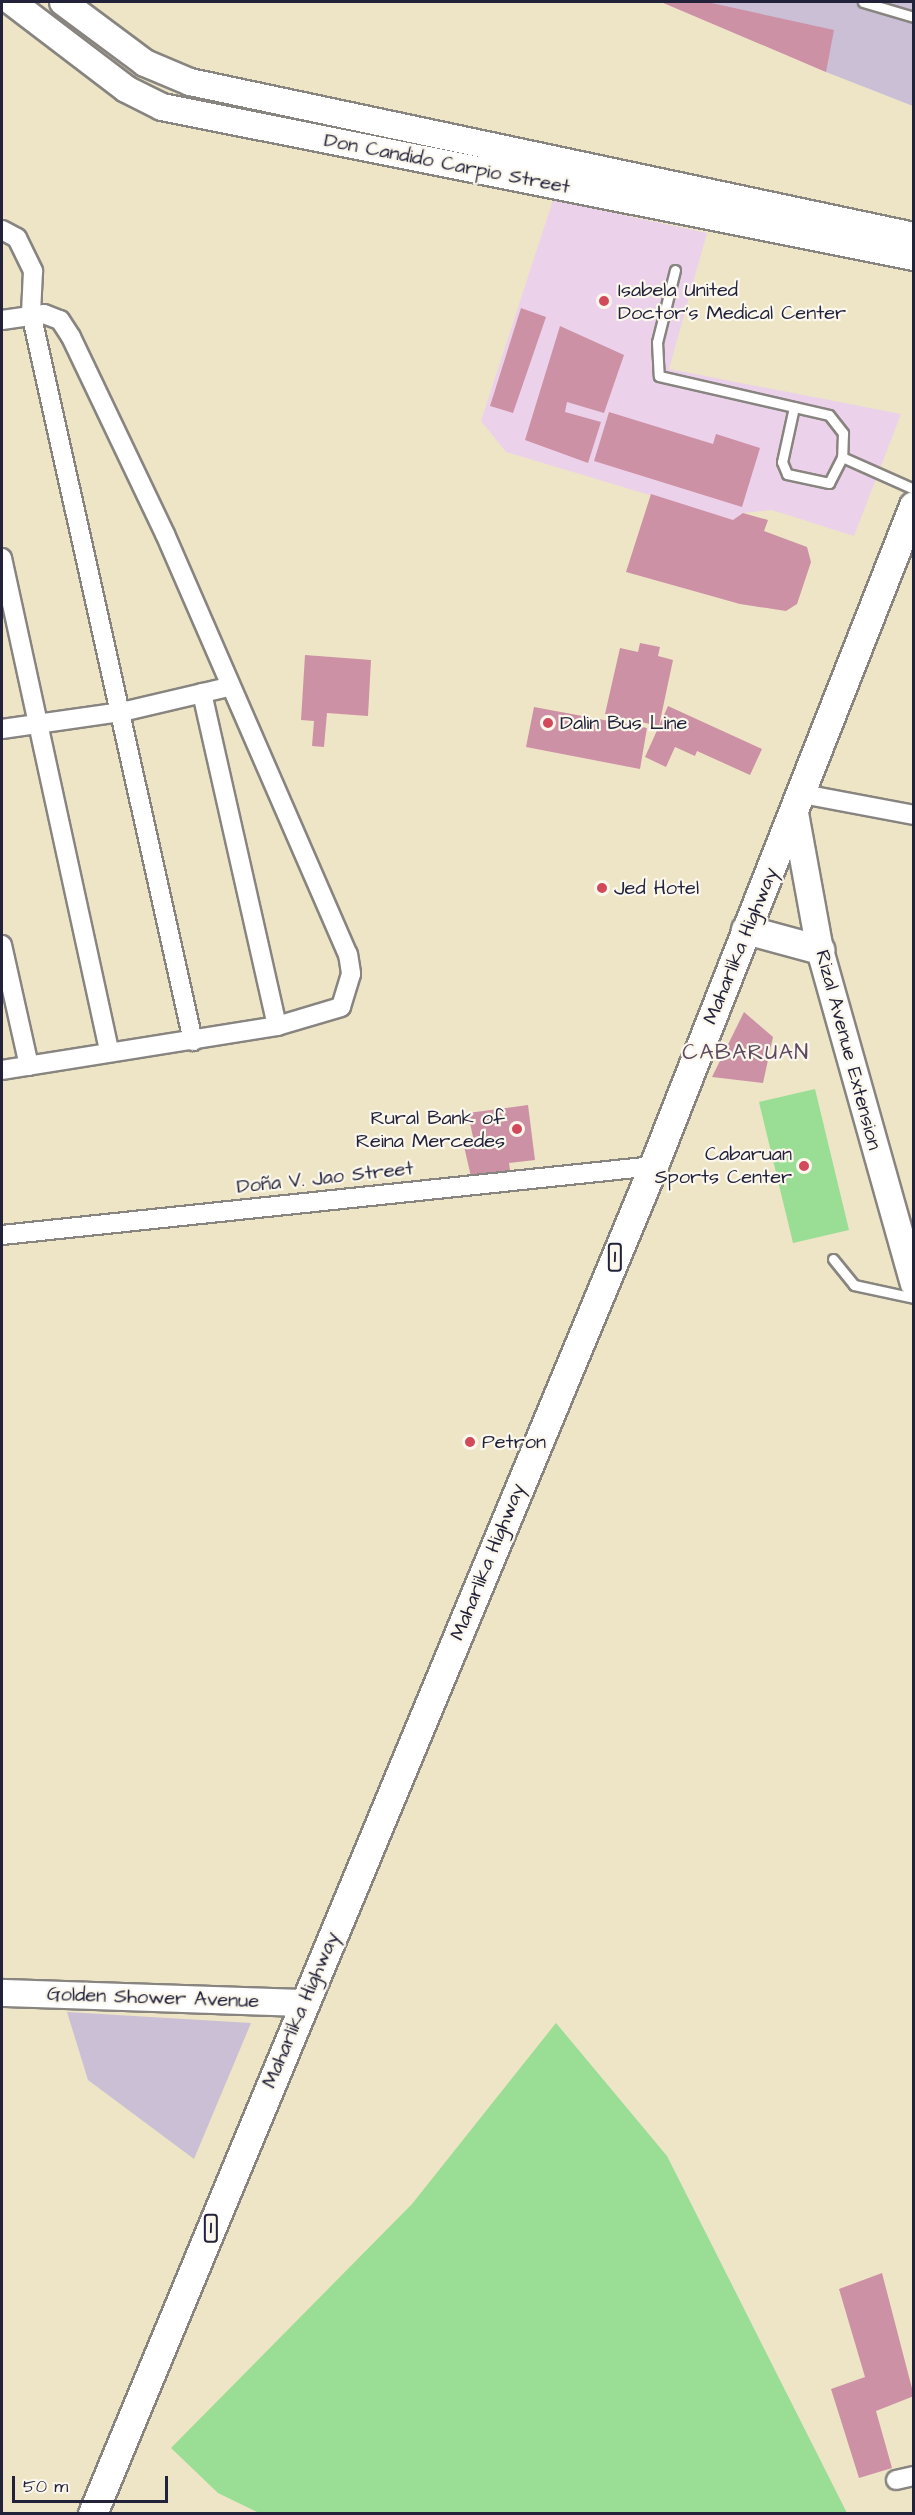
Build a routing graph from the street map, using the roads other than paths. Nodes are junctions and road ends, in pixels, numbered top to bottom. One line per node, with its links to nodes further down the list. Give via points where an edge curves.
1 (12, 2): 7 (street, Don Candido Carpio Street, via 126,89 162,106)
2 (63, 2): 6 (street, Don Candido Carpio Street, via 145,63 190,82)
3 (862, 2): 4 (lane)
4 (914, 17)
5 (2, 230): 9 (street, via 16,238 29,255)
6 (914, 236)
7 (914, 258)
8 (675, 270): 11 (lane, via 657,342 659,376)
9 (31, 313): 10 (street); 16 (street, via 60,320 71,337 165,534); 18 (street)
10 (2, 320)
11 (794, 408): 12 (lane, via 837,421 843,433); 12 (lane, via 783,462 787,474 829,483)
12 (842, 457): 13 (lane)
13 (914, 489)
14 (914, 506): 21 (main road, Maharlika Highway / 1)
15 (2, 558): 19 (street)
16 (229, 687): 17 (street); 26 (street, via 348,954 351,974 341,1007)
17 (202, 693): 18 (street); 26 (street)
18 (122, 712): 19 (street); 27 (street)
19 (40, 724): 20 (street); 28 (street)
20 (2, 729)
21 (799, 804): 22 (street); 23 (main road, Maharlika Highway / 1); 25 (street, Rizal Avenue Extension)
22 (914, 815)
23 (746, 930): 25 (main road); 31 (main road, Maharlika Highway / 1)
24 (2, 945): 29 (street)
25 (820, 950): 34 (street, Rizal Avenue Extension)
26 (277, 1026): 27 (street)
27 (193, 1041): 28 (street)
28 (109, 1050): 29 (street)
29 (29, 1066): 30 (street)
30 (2, 1070)
31 (654, 1166): 32 (street, Doña V. Jao Street); 37 (main road, Maharlika Highway / 1)
32 (2, 1235)
33 (833, 1259): 35 (lane, via 854,1285)
34 (914, 1284)
35 (914, 1298)
36 (2, 1993): 37 (street, Golden Shower Avenue)
37 (304, 2003): 38 (main road, Maharlika Highway / 1)
38 (93, 2514)

